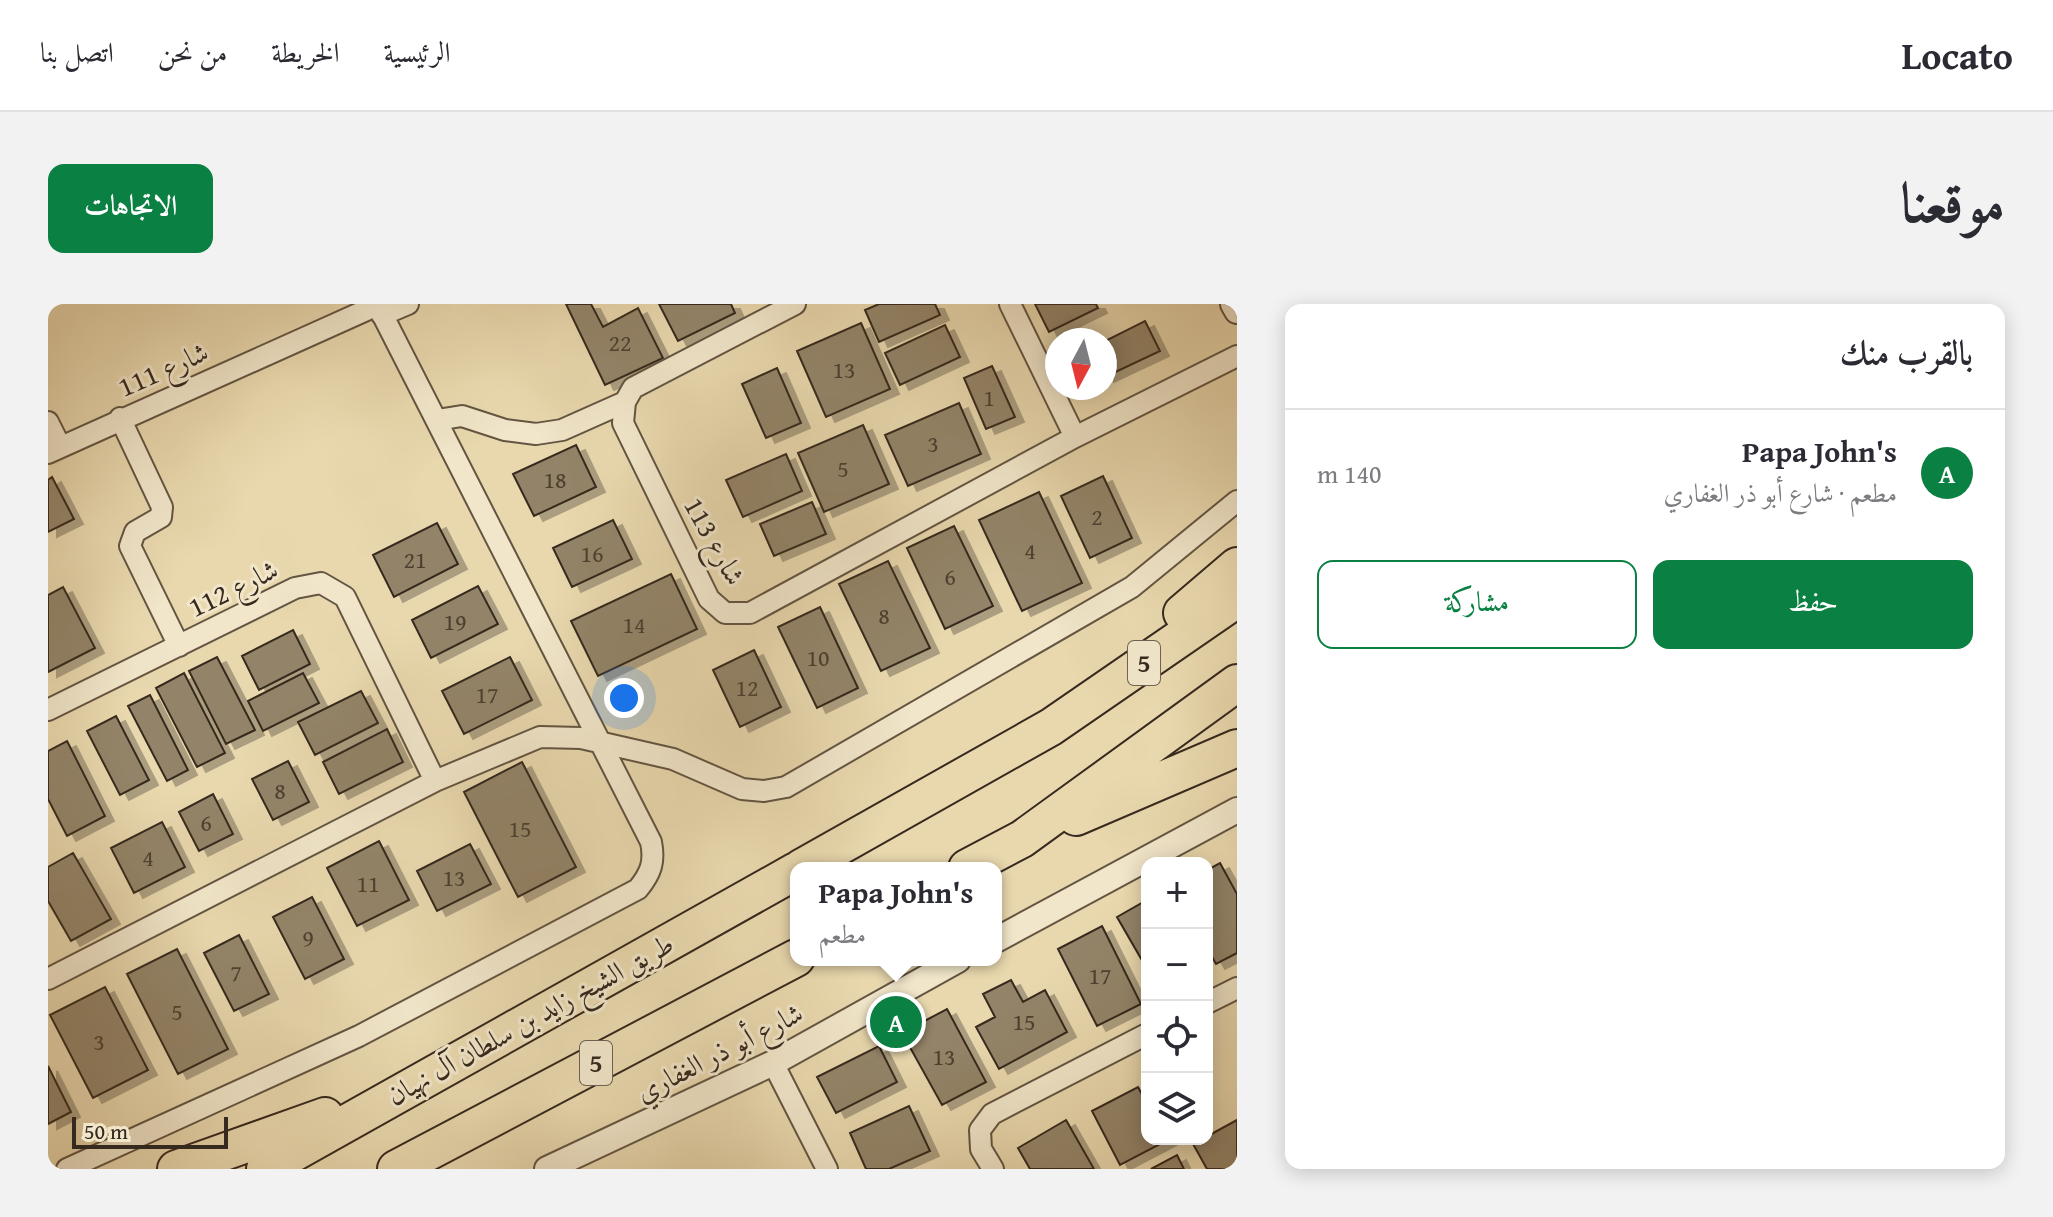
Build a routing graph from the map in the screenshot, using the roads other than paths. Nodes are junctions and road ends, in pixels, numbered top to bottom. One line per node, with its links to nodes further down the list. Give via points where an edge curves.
1 (408, 304): 5 (street, شارع 111)
2 (795, 304): 8 (street, via 633,388)
3 (1010, 304): 12 (street)
4 (1233, 304): 6 (street)
5 (380, 308): 9 (street, شارع 111); 10 (street)
6 (1237, 311)
7 (1237, 356): 12 (street, شارع 113)
8 (625, 402): 10 (street, via 562,430 536,434 462,416); 12 (street, شارع 113, via 623,423 709,599 725,613 750,613)
9 (120, 418): 13 (street, شارع 111); 17 (street, via 162,507 161,517 135,532 130,546)
10 (437, 420): 21 (street)
11 (48, 422): 13 (street, شارع 111)
12 (1075, 437)
13 (54, 449)
14 (1237, 501): 21 (street, via 1113,599 786,787 742,789 673,759)
15 (1237, 566): 20 (highway)
16 (1237, 599): 20 (highway, طريق الشيخ زايد بن سلطان آل نهيان / 5)
17 (179, 646): 19 (street, شارع 112); 23 (street, شارع 112, via 295,588 321,583 345,597)
18 (1237, 683): 25 (highway)
19 (48, 710)
20 (1051, 727): 26 (highway, طريق الشيخ زايد بن سلطان آل نهيان / 5)
21 (601, 745): 23 (street, via 561,735 540,737); 39 (street, via 651,842 654,859 638,889 359,1036)
22 (1237, 748): 25 (highway)
23 (435, 781): 32 (street)
24 (1237, 810): 29 (street)
25 (1022, 839): 27 (highway)
26 (810, 862)
27 (978, 862)
28 (790, 873): 37 (highway, طريق الشيخ زايد بن سلطان آل نهيان / 5)
29 (1002, 937)
30 (790, 961): 38 (highway, 5)
31 (947, 966): 36 (street, شارع أبو ذر الغفاري)
32 (48, 979)
33 (1237, 988): 34 (street)
34 (1211, 1001)
35 (1141, 1037): 46 (street, via 992,1114 980,1130 981,1149)
36 (773, 1063): 44 (street, شارع أبو ذر الغفاري); 45 (street)
37 (417, 1083): 40 (highway); 41 (highway, طريق الشيخ زايد بن سلطان آل نهيان / 5)
38 (531, 1096): 42 (highway, 5); 43 (highway)
39 (67, 1169)
40 (176, 1169)
41 (265, 1169)
42 (396, 1169)
43 (446, 1169)
44 (547, 1169)
45 (827, 1169)
46 (993, 1169)

